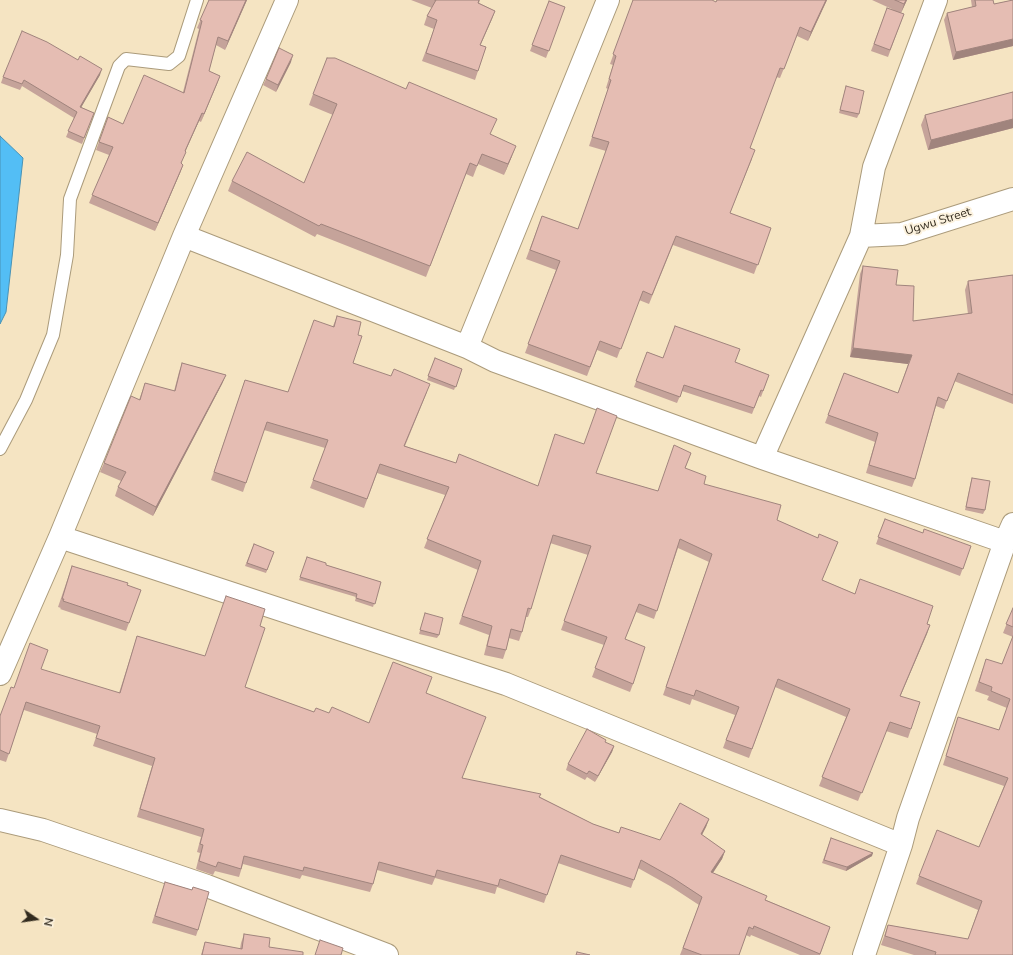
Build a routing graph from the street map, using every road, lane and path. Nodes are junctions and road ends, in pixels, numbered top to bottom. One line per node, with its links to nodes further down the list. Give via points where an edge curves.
1 (197, 0): 9 (lane, via 179,56 169,64 126,59 119,66 70,199 67,255 53,336 26,400)
2 (287, 0): 6 (street)
3 (608, 0): 8 (street)
4 (936, 0): 7 (street, via 874,167)
5 (1013, 199): 7 (street, Ugwu Street, via 902,234)
6 (184, 236): 8 (street); 12 (street)
7 (861, 236): 10 (street)
8 (467, 347): 10 (street, via 495,361)
9 (0, 450)
10 (762, 458): 11 (street)
11 (1009, 533): 15 (street, via 908,818)
12 (60, 537): 13 (street); 15 (street, via 506,684)
13 (0, 674)
14 (0, 820): 16 (street, via 43,830 207,886)
15 (901, 845): 17 (street)
16 (387, 955)
17 (864, 955)

